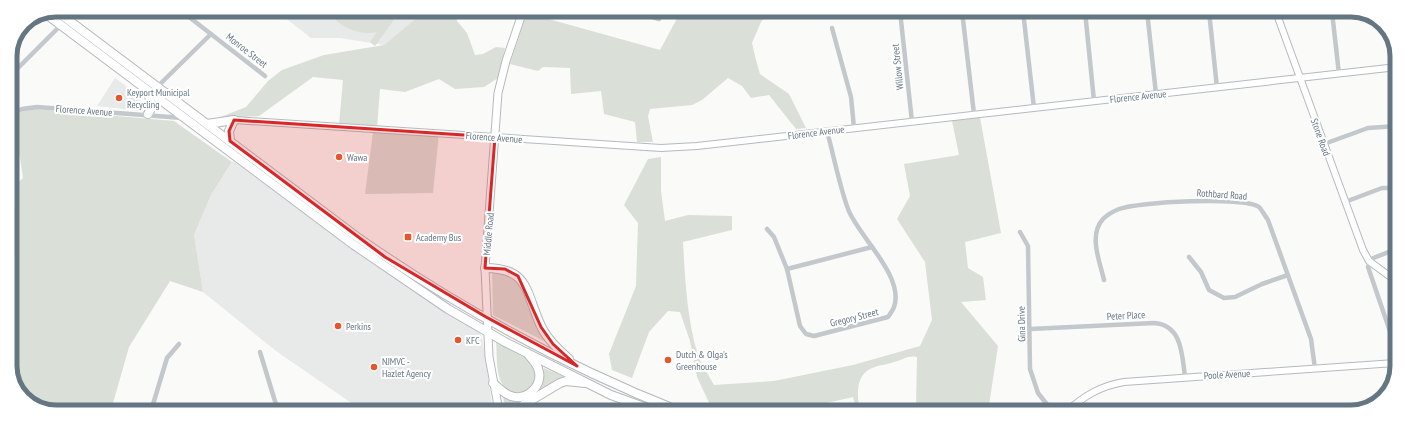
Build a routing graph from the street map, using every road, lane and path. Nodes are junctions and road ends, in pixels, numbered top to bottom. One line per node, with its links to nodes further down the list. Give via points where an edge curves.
1 (64, 17): 23 (highway)
2 (189, 17): 17 (street, Monroe Street)
3 (521, 17): 39 (main road, Middle Road, via 498,93)
4 (652, 17): 14 (street)
5 (901, 17): 34 (street, Willow Street)
6 (963, 17): 31 (street)
7 (1024, 17): 28 (street)
8 (1086, 17): 27 (street)
9 (1148, 17): 26 (street)
10 (1210, 17): 24 (street)
11 (1278, 17): 22 (street, Stone Road)
12 (1333, 17): 20 (street)
13 (51, 18): 15 (highway)
14 (659, 19)
15 (61, 25): 19 (street); 25 (highway)
16 (832, 28): 37 (street, via 851,97)
17 (211, 34): 21 (street, Monroe Street); 23 (street)
18 (1390, 68): 20 (street, Florence Avenue)
19 (17, 69)
20 (1339, 74): 22 (street, Florence Avenue)
21 (265, 76)
22 (1300, 79): 24 (street, Florence Avenue); 41 (street, Stone Road)
23 (156, 87): 35 (highway)
24 (1217, 88): 26 (street, Florence Avenue)
25 (148, 91): 30 (highway, via 152,107); 32 (highway)
26 (1156, 94): 27 (street, Florence Avenue)
27 (1094, 101): 28 (street, Florence Avenue)
28 (1034, 108): 31 (street, Florence Avenue)
29 (17, 111): 30 (street, Florence Avenue, via 37,107)
30 (148, 114): 32 (street, Florence Avenue)
31 (974, 114): 34 (street, Florence Avenue)
32 (184, 118): 57 (highway, via 368,255)
33 (234, 120): 35 (highway); 39 (street, Florence Avenue); 40 (highway, via 229,131)
34 (912, 122): 37 (street, Florence Avenue)
35 (208, 124): 40 (highway)
36 (1390, 126): 41 (street, via 1368,128)
37 (854, 128): 38 (street, Florence Avenue)
38 (827, 131): 39 (street, Florence Avenue, via 661,148); 46 (street, Gregory Street, via 848,210 860,232)
39 (494, 137): 50 (main road, Middle Road)
40 (230, 141): 55 (highway, via 385,257)
41 (1324, 144): 43 (street, Stone Road)
42 (1390, 188): 43 (street, via 1382,188)
43 (1345, 202): 49 (street, Stone Road)
44 (767, 229): 51 (street, Gregory Street, via 774,237)
45 (1020, 232): 56 (street, Gina Drive, via 1028,246)
46 (872, 246): 51 (street); 51 (street, Gregory Street, via 884,262 895,291 895,306 888,317 814,336 806,334 800,326)
47 (1390, 251): 49 (street)
48 (1189, 257): 52 (street, via 1201,272 1209,290 1224,298 1235,297)
49 (1369, 261): 53 (street, Stone Road); 58 (street, Stone Road, via 1369,274)
50 (485, 268): 55 (main road, Middle Road); 63 (highway, via 505,269 518,276 542,327 553,344)
51 (787, 269)
52 (1288, 275): 54 (street, Rothbard Road, via 1268,220 1258,207 1241,202 1194,201 1125,207 1103,219 1095,241); 64 (street, Rothbard Road, via 1311,339)
53 (1390, 277)
54 (1104, 280)
55 (486, 317): 57 (main road, Middle Road); 63 (highway)
56 (1030, 329): 65 (street, Peter Place, via 1154,323 1165,325 1178,337); 74 (street, Gina Drive, via 1030,369 1033,382)
57 (488, 332): 60 (highway); 66 (main road, Middle Road)
58 (1390, 332)
59 (179, 344): 68 (street, via 167,358)
60 (525, 351): 66 (highway, via 537,366 539,373 535,389 526,395 516,397 506,394); 67 (highway)
61 (260, 352): 69 (street)
62 (1390, 363): 64 (street, Poole Avenue)
63 (577, 366): 73 (highway)
64 (1315, 369): 65 (street, Poole Avenue)
65 (1185, 377): 75 (street, Poole Avenue, via 1110,384)
66 (493, 383): 70 (main road, Middle Road)
67 (588, 383): 71 (highway, via 560,383); 72 (highway)
68 (153, 405)
69 (276, 405)
70 (498, 405)
71 (524, 405)
72 (638, 405)
73 (665, 405)
74 (1047, 405)
75 (1075, 405)

